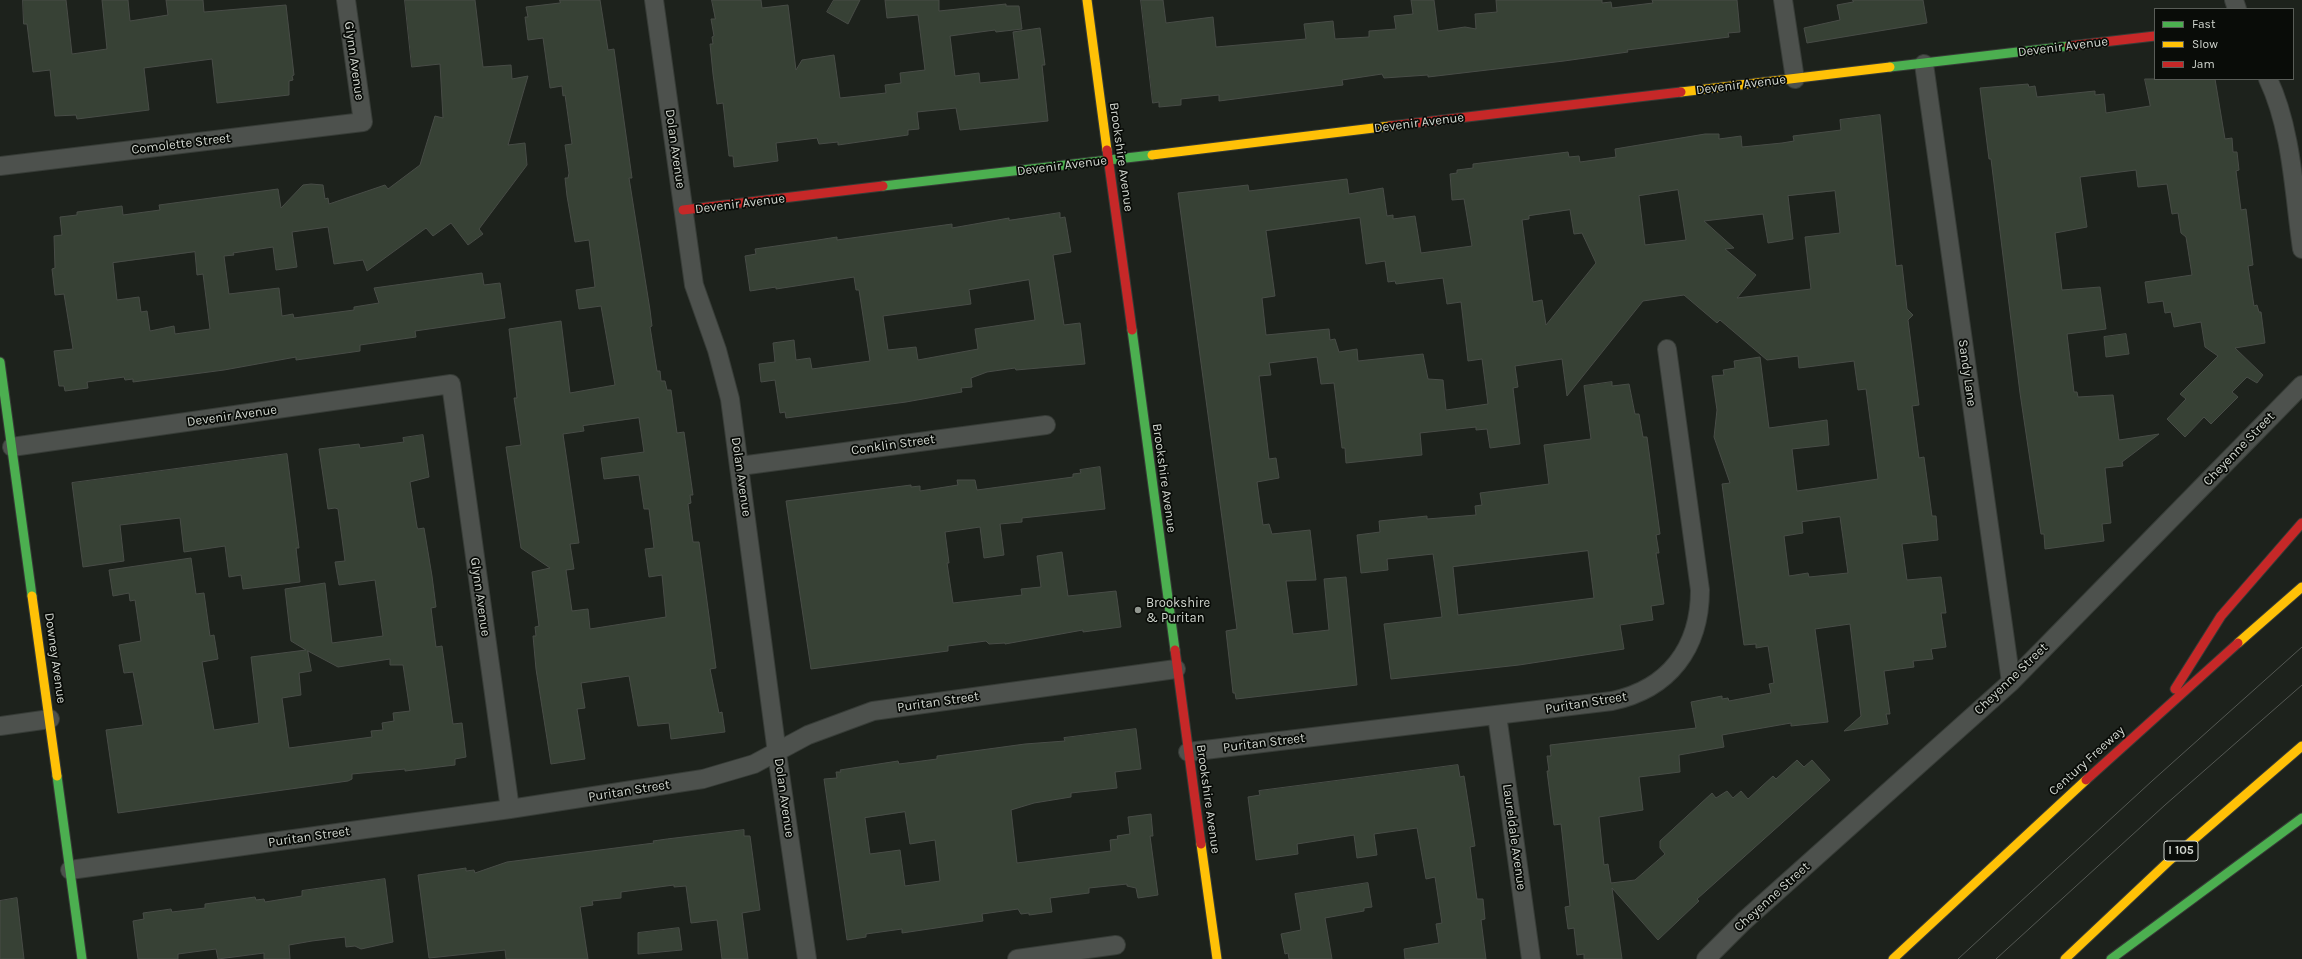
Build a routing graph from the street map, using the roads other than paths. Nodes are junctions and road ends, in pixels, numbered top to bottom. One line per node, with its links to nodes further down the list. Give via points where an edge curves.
1 (346, 0): 9 (street, Glynn Avenue)
2 (654, 0): 12 (street, Dolan Avenue)
3 (1087, 0): 10 (main road, Brookshire Avenue)
4 (1783, 0): 7 (street)
5 (2154, 36): 6 (main road, Devenir Avenue)
6 (1924, 64): 7 (main road, Devenir Avenue); 25 (street, Sandy Lane)
7 (1795, 79): 10 (main road, Devenir Avenue)
8 (2268, 80): 13 (street, via 2281,116)
9 (363, 122): 11 (street, Comolette Street)
10 (1109, 160): 12 (main road, Devenir Avenue); 24 (main road, Brookshire Avenue)
11 (0, 166)
12 (683, 210): 21 (street, Dolan Avenue, via 694,285 726,380)
13 (2302, 249)
14 (1667, 349): 27 (street, Puritan Street, via 1700,590 1699,620 1688,648 1666,676 1631,696 1612,701)
15 (0, 362): 18 (main road, Downey Avenue)
16 (451, 384): 20 (street, Devenir Avenue); 33 (street, Glynn Avenue)
17 (2302, 385): 25 (street, Cheyenne Street)
18 (4, 419): 20 (main road, Downey Avenue)
19 (1046, 425): 21 (street, Conklin Street)
20 (12, 447): 28 (main road, Downey Avenue)
21 (740, 466): 32 (street, Dolan Avenue)
22 (2302, 523): 26 (main road, via 2221,616)
23 (2302, 587): 26 (main road, Century Freeway)
24 (1176, 669): 31 (main road, Brookshire Avenue); 32 (street, Puritan Street, via 873,711 808,735)
25 (2011, 682): 42 (street, Cheyenne Street, via 1744,921)
26 (2161, 710): 43 (main road, Century Freeway)
27 (1497, 715): 31 (street, Puritan Street); 41 (street, Laureldale Avenue)
28 (50, 719): 29 (street); 35 (main road, Downey Avenue)
29 (0, 726)
30 (2302, 746): 44 (main road, I 105, via 2170,860)
31 (1188, 752): 40 (main road, Brookshire Avenue)
32 (777, 753): 33 (street, Puritan Street, via 754,764 703,779); 38 (street, Dolan Avenue)
33 (510, 809): 35 (street, Puritan Street)
34 (2302, 818): 45 (main road)
35 (70, 870): 37 (main road, Downey Avenue)
36 (1116, 945): 39 (street)
37 (82, 959)
38 (807, 959)
39 (1017, 959)
40 (1217, 959)
41 (1531, 959)
42 (1706, 959)
43 (1893, 959)
44 (2064, 959)
45 (2110, 959)

